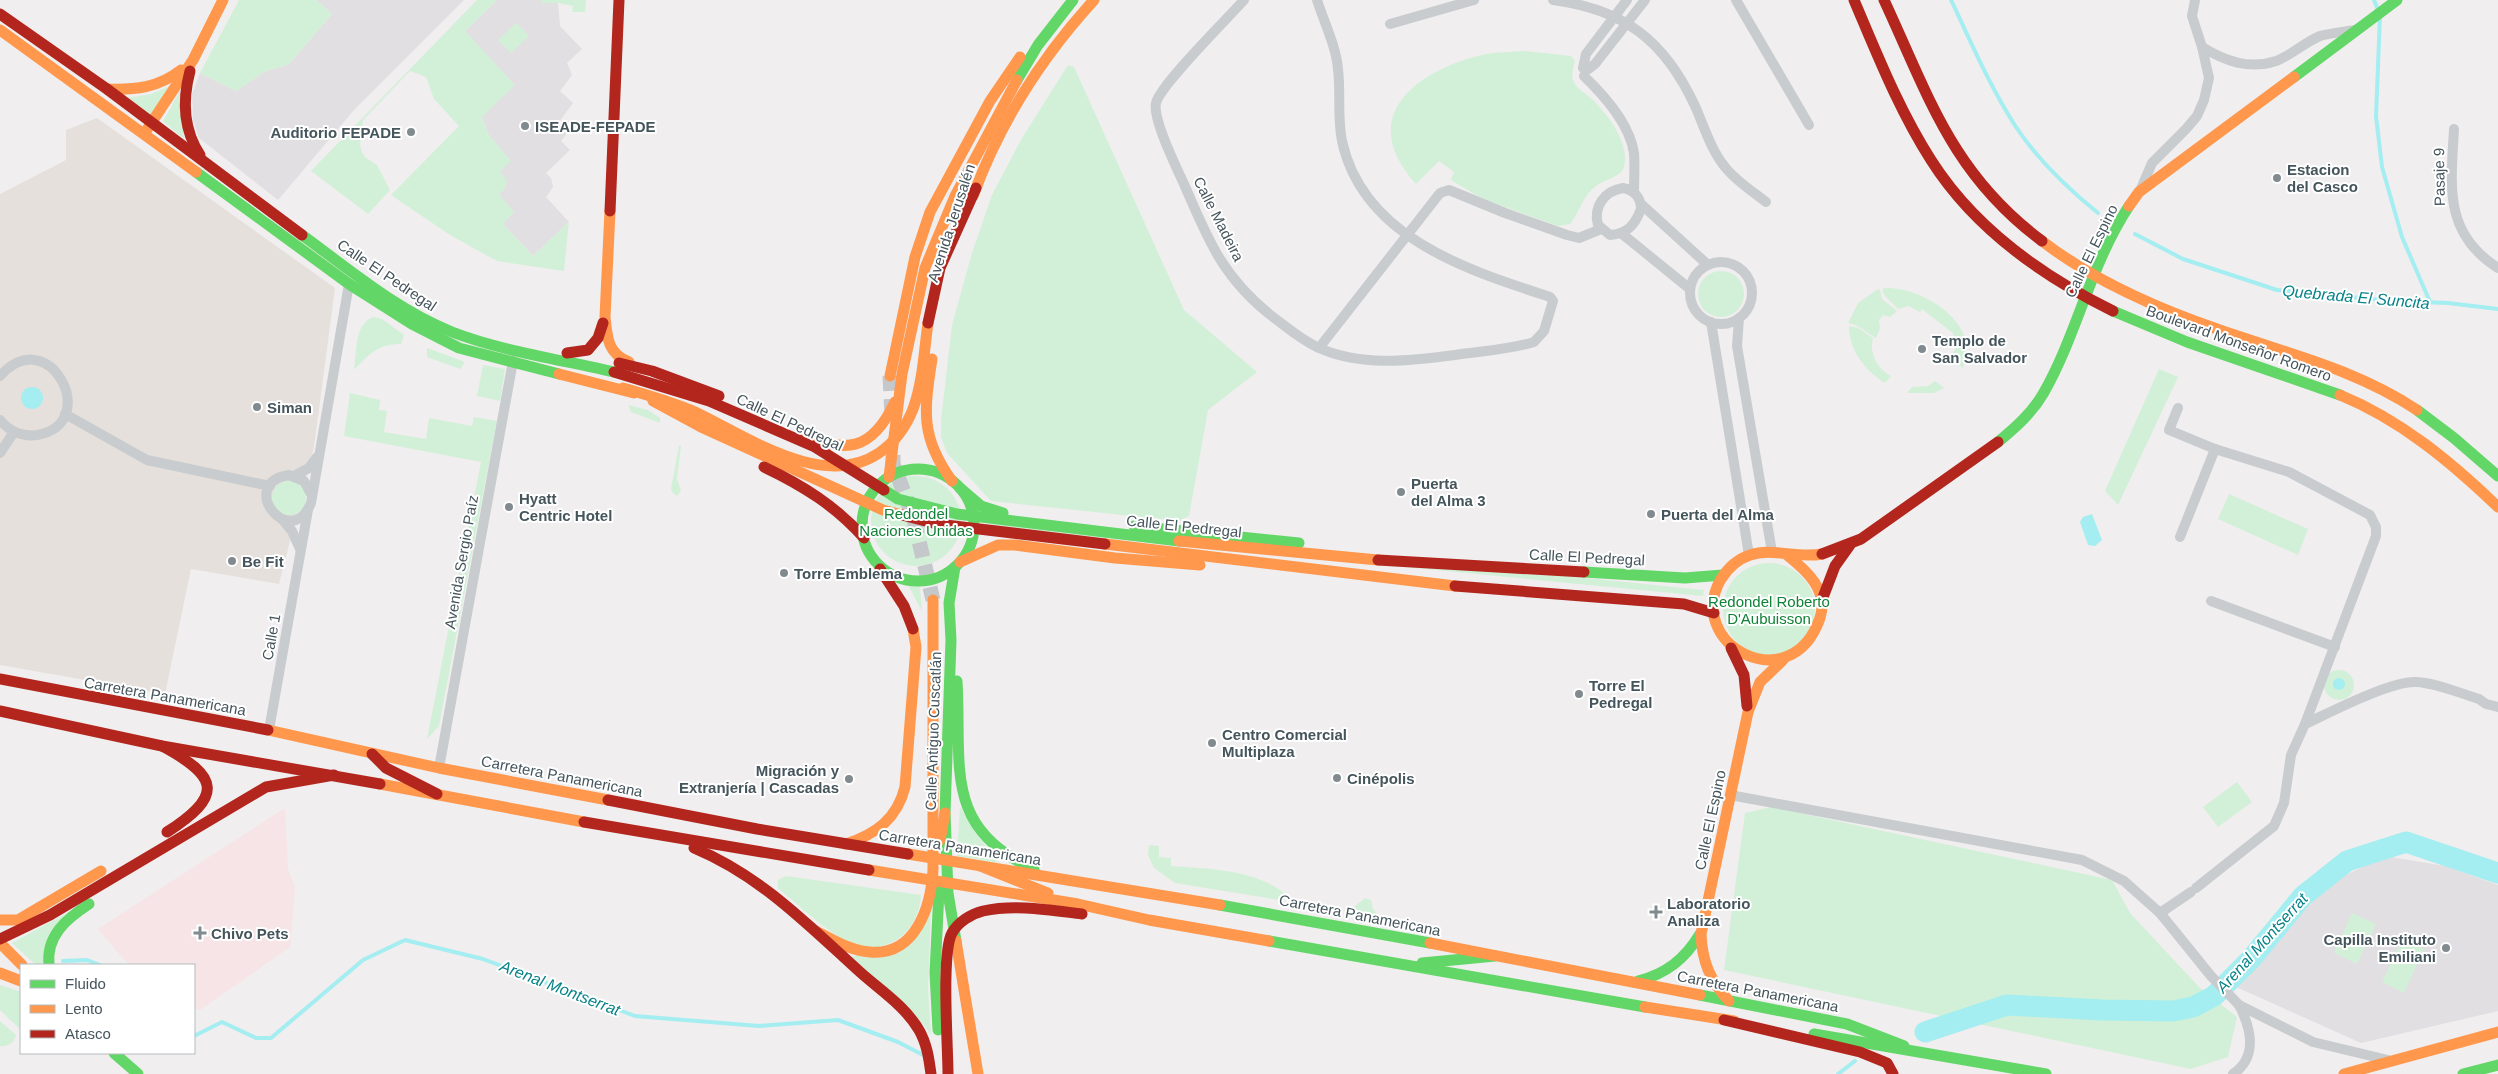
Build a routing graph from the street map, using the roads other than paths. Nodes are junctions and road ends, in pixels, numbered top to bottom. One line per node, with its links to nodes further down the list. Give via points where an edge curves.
1 (223, 0): 23 (main road)
2 (619, 0): 43 (main road)
3 (1072, 0): 51 (main road, Avenida Jerusalén, via 1000,106 955,196 925,268); 53 (main road, via 1028,46 1007,74 939,193 915,257)
4 (1094, 0): 31 (main road, Avenida Jerusalén, via 1045,58 1008,118)
5 (1244, 0): 47 (street, Calle Madeira, via 1172,78 1156,103 1156,115 1202,223 1227,270 1270,315)
6 (1318, 0): 38 (street, via 1338,64 1340,129 1347,159 1364,193)
7 (1474, 0): 19 (street)
8 (1553, 0): 17 (street, via 1582,4)
9 (1628, 0): 17 (street)
10 (1645, 0): 18 (street)
11 (1736, 0): 27 (street)
12 (1854, 0): 71 (main road, Boulevard Monseñor Romero, via 1907,121 1931,160 1968,208 2025,259 2078,294 2149,327 2326,389 2371,410 2429,447)
13 (1884, 0): 65 (main road, Boulevard Monseñor Romero, via 1927,100 1960,156 1992,198 2032,234 2074,262 2156,306 2355,376 2399,398 2452,436)
14 (2195, 0): 22 (street, via 2192,16)
15 (2397, 0): 21 (main road, Calle El Espino)
16 (0, 14): 25 (main road, Calle El Pedregal)
17 (1616, 15): 18 (street); 24 (street, via 1586,54)
18 (1627, 23): 24 (street, via 1593,66); 34 (street, via 1659,49 1684,82 1725,167)
19 (1390, 24)
20 (0, 30): 29 (main road, Calle El Pedregal)
21 (2356, 30): 22 (street, via 2321,36 2276,61 2258,64 2236,64); 33 (main road, Calle El Espino)
22 (2202, 47): 33 (street, via 2209,78 2204,100 2197,116 2152,163)
23 (193, 60): 25 (main road, via 155,87); 26 (main road); 30 (main road, via 186,90 187,127 192,144)
24 (1585, 71): 32 (street, via 1631,143)
25 (107, 89): 26 (main road, Calle El Pedregal)
26 (151, 123): 29 (main road); 30 (main road, Calle El Pedregal)
27 (1808, 124)
28 (2454, 129): 40 (street, Pasaje 9, via 2452,201 2460,231 2473,248)
29 (143, 136): 41 (main road, Calle El Pedregal)
30 (207, 166): 46 (main road, Calle El Pedregal, via 389,298 440,327)
31 (976, 188): 58 (main road, via 937,278 915,404 903,431 884,451 844,466 806,462); 67 (main road, Avenida Jerusalén, via 936,326 927,417 932,450)
32 (1634, 192): 35 (street); 36 (street, via 1614,189 1603,198 1596,218)
33 (2140, 192): 76 (main road, Calle El Espino, via 2110,240 2043,394 2029,415 1990,449)
34 (1766, 202)
35 (1641, 204): 37 (street, via 1636,222); 39 (street)
36 (1601, 229): 37 (street, via 1610,235); 38 (street, via 1580,238 1567,235 1505,214 1450,190 1440,193)
37 (1621, 234): 42 (street)
38 (1407, 235): 47 (street); 47 (street, Calle Madeira, via 1436,254 1476,273 1550,297 1553,301 1544,331 1529,344 1418,359 1370,359)
39 (1708, 265): 42 (street, via 1696,275); 44 (street, via 1728,263 1745,274 1752,293 1746,311)
40 (2498, 268)
41 (349, 284): 49 (main road, Calle El Pedregal, via 412,324 458,348); 63 (street, Calle 1)
42 (1690, 289): 45 (street, via 1696,312)
43 (605, 317): 48 (main road, via 598,338 588,350); 50 (main road, via 608,348 612,354)
44 (1739, 318): 45 (street, via 1730,322); 78 (street, via 1737,346)
45 (1711, 322): 79 (street)
46 (491, 344): 48 (main road, via 517,343); 83 (main road, Calle El Pedregal, via 633,376 709,401 815,447 880,490 918,506 957,514 1187,542)
47 (1319, 348)
48 (567, 353): 50 (main road)
49 (513, 361): 54 (main road, Calle El Pedregal); 102 (street, Avenida Sergio Paíz)
50 (652, 371): 60 (main road, via 710,391)
51 (902, 374): 60 (main road, via 888,417 866,438 840,448); 66 (main road, Avenida Jerusalén)
52 (0, 376): 56 (street, via 9,367 26,361 50,366 66,386)
53 (890, 376)
54 (623, 388): 58 (main road, Calle El Pedregal, via 668,401); 75 (main road, via 695,433 809,490 847,518)
55 (2178, 408): 61 (street, via 2169,430)
56 (65, 414): 59 (street, via 57,425 42,434 31,436); 68 (street, via 147,460)
57 (0, 420): 59 (street)
58 (705, 424): 84 (main road, Calle El Pedregal, via 883,510 920,520)
59 (14, 432): 62 (street)
60 (800, 434): 69 (main road)
61 (2214, 449): 74 (street); 92 (street, via 2289,472 2370,515 2376,536)
62 (0, 453)
63 (320, 454): 64 (street, via 309,468); 70 (street, Calle 1)
64 (294, 476): 68 (street, via 278,478); 70 (street, via 308,485)
65 (2498, 476)
66 (889, 477): 67 (main road, via 902,471 921,469 939,473); 69 (main road)
67 (956, 484): 82 (main road, via 971,506 974,527 969,548); 83 (main road, via 981,506 1001,513 1380,551)
68 (270, 486): 73 (street, via 266,498 268,506)
69 (878, 486): 75 (main road, via 864,513)
70 (312, 496): 72 (street, Calle 1)
71 (2498, 507)
72 (308, 510): 73 (street, via 298,519); 77 (street, Calle 1)
73 (283, 520): 77 (street, via 292,530)
74 (2180, 537)
75 (864, 538): 81 (main road)
76 (1850, 545): 80 (main road, Calle El Espino, via 1816,554); 87 (main road, Calle El Espino, via 1835,566)
77 (300, 549): 99 (street, Calle 1)
78 (1772, 552): 79 (main road); 80 (main road)
79 (1749, 555): 85 (main road, via 1734,563)
80 (1787, 555): 87 (main road, via 1811,573)
81 (873, 558): 82 (main road, via 892,574 912,580 937,578); 109 (main road, via 915,630 906,787 897,810 883,827 867,837)
82 (958, 564): 84 (main road, via 998,545 1014,545 1185,564); 90 (main road, Calle Antiguo Cuscatlán, via 949,603)
83 (1468, 566): 85 (main road, Calle El Pedregal, via 1685,578)
84 (1308, 569): 89 (main road, Calle El Pedregal, via 1448,585 1684,604)
85 (1723, 575): 89 (main road, via 1716,590)
86 (933, 600): 107 (main road)
87 (1822, 600): 93 (main road, via 1818,629 1810,642)
88 (2211, 600): 92 (street)
89 (1714, 614): 91 (main road, via 1718,629)
90 (951, 640): 107 (main road, Calle Antiguo Cuscatlán, via 945,813); 111 (main road, via 956,670 963,798 969,814 991,842 1009,857)
91 (1728, 643): 93 (main road, via 1755,659 1771,661); 97 (main road, Calle El Espino, via 1744,675)
92 (2335, 647): 98 (street)
93 (1786, 658): 97 (main road, Calle El Espino, via 1761,678)
94 (0, 679): 99 (main road, Carretera Panamericana)
95 (2498, 707): 98 (street, via 2439,687 2410,683 2362,698)
96 (0, 711): 100 (main road, Carretera Panamericana)
97 (1748, 712): 106 (main road, Calle El Espino)
98 (2305, 724): 114 (street, via 2291,755 2284,803 2274,826)
99 (269, 730): 101 (main road, Carretera Panamericana)
100 (162, 746): 103 (main road, Carretera Panamericana); 115 (main road, via 192,761 208,780 208,798 195,813 18,920)
101 (372, 754): 102 (main road, Carretera Panamericana); 105 (main road, via 393,772)
102 (439, 768): 109 (main road, Carretera Panamericana)
103 (334, 775): 104 (main road); 105 (main road, Carretera Panamericana)
104 (286, 784): 119 (main road, via 266,788 50,916); 122 (main road, via 70,917 56,932 49,946)
105 (437, 794): 108 (main road, Carretera Panamericana)
106 (1730, 795): 114 (street, via 2082,860 2124,881); 118 (main road, Calle El Espino)
107 (940, 828): 112 (main road); 139 (main road, Calle Antiguo Cuscatlán, via 950,914)
108 (644, 833): 113 (main road, Carretera Panamericana); 117 (main road, via 736,866)
109 (843, 844): 110 (main road, Carretera Panamericana)
110 (980, 866): 111 (main road, Carretera Panamericana); 113 (main road)
111 (1060, 878): 120 (main road, Carretera Panamericana, via 1312,920)
112 (935, 893): 117 (main road, via 917,928 904,942 886,951 860,952); 137 (main road, via 935,973)
113 (1078, 904): 116 (main road, Carretera Panamericana)
114 (2160, 912): 128 (street, via 2211,976)
115 (0, 920)
116 (1149, 920): 123 (main road, Carretera Panamericana); 138 (main road, via 1006,907 989,908 974,914 955,928 948,940)
117 (816, 931): 136 (main road, via 915,1024 928,1048)
118 (1701, 934): 126 (main road, Calle El Espino, via 1692,949 1667,971); 127 (main road, Calle El Espino, via 1706,972)
119 (0, 941): 121 (main road)
120 (1495, 956): 123 (main road); 126 (main road, Carretera Panamericana)
121 (21, 964)
122 (49, 964)
123 (1413, 966): 129 (main road, Carretera Panamericana)
124 (0, 972): 125 (main road)
125 (20, 980)
126 (1634, 982): 127 (main road, Carretera Panamericana)
127 (1730, 1002): 131 (main road, Carretera Panamericana, via 1847,1024)
128 (2239, 1005): 133 (street, via 2313,1042); 142 (street, via 2252,1039 2242,1067)
129 (1724, 1020): 131 (main road, Carretera Panamericana); 140 (main road, via 1860,1052 1887,1063)
130 (2498, 1032): 133 (main road)
131 (1914, 1049): 141 (main road, Carretera Panamericana)
132 (115, 1054): 135 (main road)
133 (2392, 1061): 143 (main road)
134 (2498, 1065): 144 (main road)
135 (134, 1072)
136 (931, 1074)
137 (942, 1074)
138 (948, 1074)
139 (978, 1074)
140 (1893, 1074)
141 (2046, 1074)
142 (2233, 1074)
143 (2344, 1074)
144 (2463, 1074)

